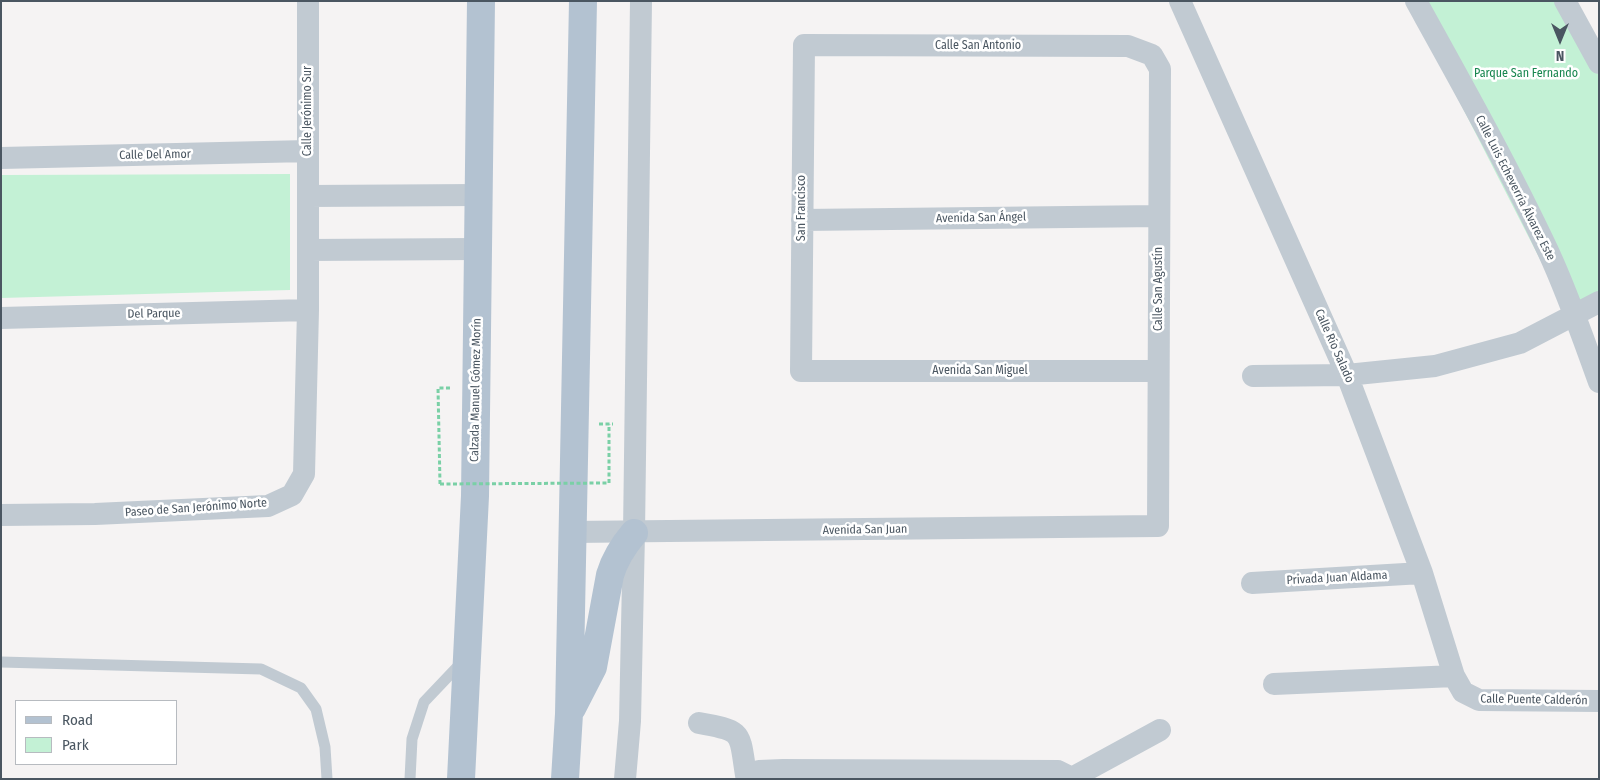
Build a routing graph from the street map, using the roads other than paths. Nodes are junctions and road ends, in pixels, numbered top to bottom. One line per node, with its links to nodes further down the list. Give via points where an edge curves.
1 (308, 1): 11 (street, Calle Jerónimo Sur)
2 (481, 1): 13 (main road, Calzada Manuel Gómez Morín)
3 (583, 1): 31 (main road)
4 (641, 1): 32 (street)
5 (1180, 1): 26 (street, Calle Río Salado)
6 (1416, 1): 22 (street, Calle Luis Echeverría Álvarez Este, via 1515,184)
7 (1565, 1): 10 (street)
8 (804, 46): 9 (street, Calle San Antonio, via 1128,46); 16 (street, San Francisco)
9 (1152, 55): 15 (street, Calle San Agustín, via 1160,69)
10 (1599, 63)
11 (308, 151): 12 (street, Calle Del Amor); 14 (street, Calle Jerónimo Sur)
12 (1, 158)
13 (478, 195): 14 (street); 18 (main road, Calzada Manuel Gómez Morín)
14 (308, 196): 17 (street, Calle Jerónimo Sur)
15 (1160, 216): 16 (street, Avenida San Ángel); 25 (street, Calle San Agustín)
16 (802, 220): 24 (street, San Francisco)
17 (308, 221): 19 (street, Paseo de San Jerónimo Norte)
18 (477, 249): 19 (street); 35 (main road, Calzada Manuel Gómez Morín, via 475,496)
19 (308, 250): 21 (street, Paseo de San Jerónimo Norte)
20 (1599, 302): 22 (street)
21 (308, 310): 23 (street, Del Parque); 29 (street, Paseo de San Jerónimo Norte, via 304,474 292,495 268,506)
22 (1575, 315): 26 (street, via 1510,346 1435,366); 28 (street, Calle Luis Echeverría Álvarez Este)
23 (1, 318)
24 (801, 371): 25 (street, Avenida San Miguel)
25 (1158, 371): 30 (street, Calle San Agustín)
26 (1347, 375): 27 (street); 33 (street, Calle Río Salado)
27 (1253, 376)
28 (1599, 382)
29 (1, 515)
30 (1158, 526): 32 (street, Avenida San Juan)
31 (571, 532): 32 (street, Avenida San Juan); 41 (main road)
32 (634, 532): 41 (main road, via 614,561 593,667); 50 (street, via 630,722)
33 (1422, 573): 34 (street, Privada Juan Aldama); 37 (street, Calle Río Salado)
34 (1252, 583)
35 (465, 659): 47 (lane, via 424,702 412,739); 48 (main road, Calzada Manuel Gómez Morín)
36 (1, 662): 46 (lane, via 261,670 301,688 316,709 325,747)
37 (1454, 676): 38 (street); 39 (street, Calle Río Salado)
38 (1274, 684)
39 (1469, 696): 40 (street, Calle Puente Calderón, via 1479,700)
40 (1599, 701)
41 (569, 714): 49 (main road)
42 (699, 723): 44 (street, via 735,732 740,738)
43 (1160, 730): 45 (street)
44 (744, 777): 45 (street, via 759,771 783,770 1058,771)
45 (1072, 778)
46 (327, 779)
47 (410, 779)
48 (460, 779)
49 (565, 779)
50 (625, 779)

